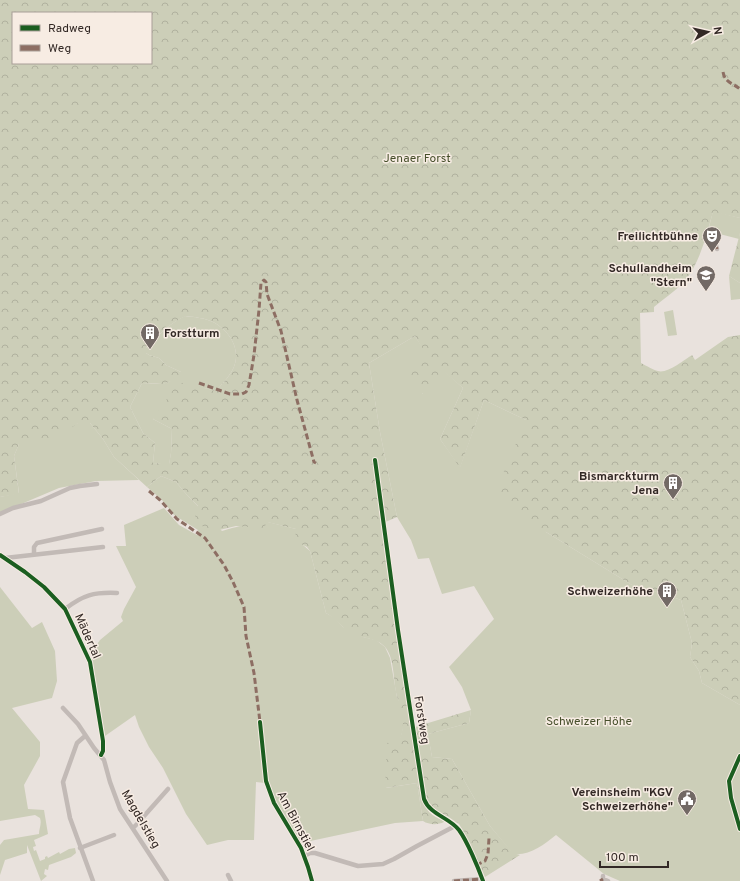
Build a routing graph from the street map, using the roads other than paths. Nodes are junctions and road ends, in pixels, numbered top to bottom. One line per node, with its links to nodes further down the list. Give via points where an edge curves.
1 (710, 246): 2 (street, via 716,245)
2 (717, 249)
3 (375, 460): 18 (street, Forstweg, via 424,799 429,808)
4 (97, 484): 5 (street, via 70,488 41,502 13,508)
5 (0, 514)
6 (102, 529): 8 (street, via 37,543)
7 (103, 547): 8 (street, Mädertal)
8 (34, 554): 9 (street, Mädertal)
9 (2, 556): 11 (street, Mädertal, via 44,587)
10 (117, 593): 11 (street, Mädertal, via 90,594)
11 (65, 609): 15 (street, Mädertal, via 90,662 103,742)
12 (63, 708): 14 (street, Magdelstieg)
13 (260, 722): 23 (street, Am Birnstiel, via 266,781 274,803)
14 (85, 736): 15 (street, Magdelstieg); 22 (street, via 77,743 63,782 70,818)
15 (101, 755): 19 (street, Magdelstieg, via 106,764 114,796)
16 (740, 756): 20 (street, via 729,781)
17 (168, 789): 19 (street)
18 (455, 826): 23 (street, via 383,864 358,866 315,853); 25 (street, Forstweg, via 461,833)
19 (133, 828): 27 (street, Magdelstieg)
20 (740, 829)
21 (114, 835): 22 (street)
22 (80, 848): 26 (street)
23 (304, 856): 29 (street, Am Birnstiel)
24 (228, 875): 28 (street)
25 (483, 880): 30 (street)
26 (93, 881)
27 (167, 881)
28 (231, 881)
29 (312, 881)
30 (454, 881)

